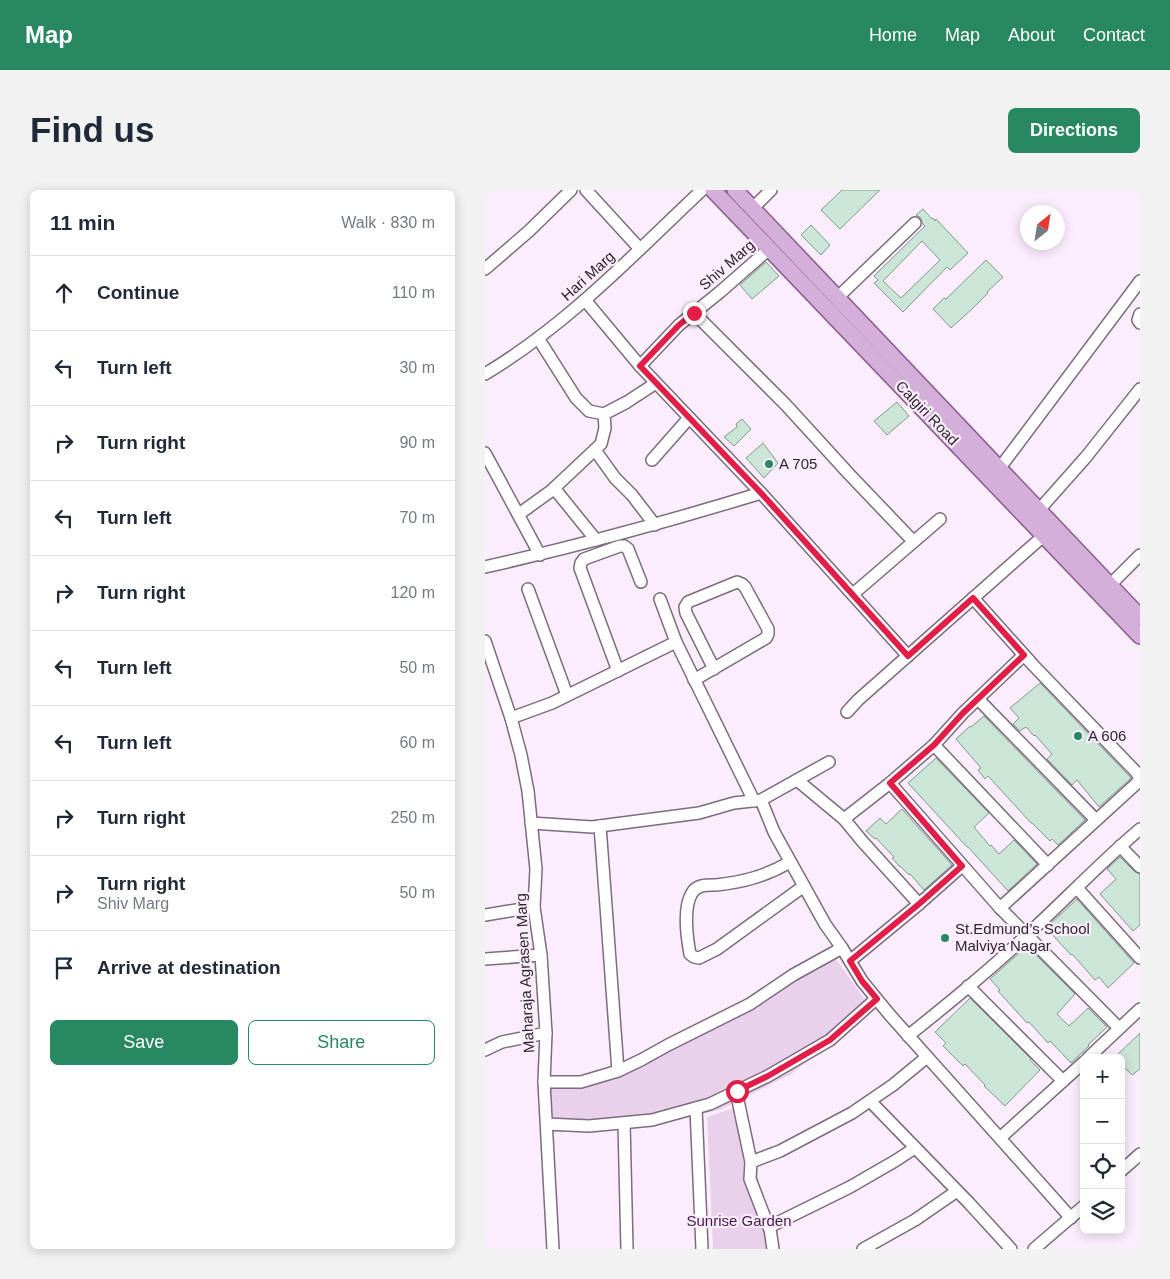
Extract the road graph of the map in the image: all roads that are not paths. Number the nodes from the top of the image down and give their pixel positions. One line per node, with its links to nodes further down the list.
1 (571, 190): 11 (street)
2 (586, 190): 9 (street)
3 (702, 190): 9 (street, Hari Marg)
4 (713, 190): 10 (main road, Calgiri Road)
5 (735, 190): 7 (main road, Calgiri Road)
6 (771, 190): 7 (street)
7 (753, 208): 13 (main road, Calgiri Road)
8 (915, 223): 13 (street)
9 (640, 249): 14 (street, Hari Marg)
10 (769, 249): 15 (street, Shiv Marg); 35 (main road, Calgiri Road)
11 (485, 269)
12 (1140, 281): 28 (street)
13 (837, 298): 28 (main road, Calgiri Road)
14 (585, 300): 18 (street, Hari Marg); 19 (street)
15 (694, 313): 19 (street, Shiv Marg); 37 (street)
16 (1140, 314): 17 (street)
17 (1140, 323)
18 (538, 338): 20 (street, Hari Marg); 23 (street)
19 (640, 366): 21 (street)
20 (485, 374)
21 (656, 383): 23 (street); 24 (street)
22 (1140, 389): 31 (street)
23 (604, 414): 25 (street)
24 (689, 418): 27 (street); 30 (street)
25 (595, 450): 29 (street); 34 (street)
26 (485, 453): 32 (street)
27 (652, 460)
28 (999, 469): 31 (main road, Calgiri Road)
29 (554, 488): 32 (street); 36 (street)
30 (761, 493): 34 (street); 44 (street)
31 (1039, 510): 35 (main road, Calgiri Road)
32 (519, 514): 38 (street)
33 (940, 518): 37 (street)
34 (655, 525): 36 (street)
35 (1049, 530): 42 (main road, Calgiri Road); 45 (street); 48 (main road, Calgiri Road)
36 (596, 540): 38 (street)
37 (913, 541): 44 (street)
38 (540, 555): 40 (street)
39 (1140, 555): 42 (street)
40 (485, 567)
41 (641, 582): 54 (street)
42 (1110, 585): 47 (main road, Calgiri Road)
43 (528, 589): 56 (street)
44 (853, 594): 52 (street)
45 (973, 598): 51 (street); 52 (street)
46 (660, 599): 50 (street)
47 (1138, 610)
48 (1140, 636)
49 (485, 641): 59 (street, Maharaja Agrasen Marg)
50 (676, 642): 54 (street); 55 (street)
51 (1024, 655): 57 (street); 66 (street)
52 (908, 656): 58 (street)
53 (714, 669): 53 (street); 55 (street)
54 (617, 671): 56 (street)
55 (695, 680): 64 (street)
56 (567, 696): 59 (street)
57 (978, 699): 60 (street); 66 (street)
58 (847, 712)
59 (511, 718): 67 (street, Maharaja Agrasen Marg)
60 (934, 745): 63 (street); 72 (street)
61 (829, 762): 62 (street)
62 (797, 780): 64 (street); 65 (street)
63 (890, 783): 65 (street); 73 (street)
64 (757, 801): 68 (street); 71 (street)
65 (844, 819): 77 (street)
66 (1096, 820): 72 (street)
67 (531, 823): 68 (street); 78 (street, Maharaja Agrasen Marg)
68 (599, 826): 97 (street)
69 (1140, 829): 70 (street)
70 (1120, 846): 74 (street); 76 (street)
71 (790, 862): 75 (street); 75 (street)
72 (1048, 865): 79 (street)
73 (962, 866): 77 (street); 79 (street)
74 (1140, 867)
75 (804, 886): 82 (street)
76 (1077, 888): 81 (street); 84 (street)
77 (919, 904): 86 (street)
78 (534, 907): 80 (street); 83 (street, Maharaja Agrasen Marg)
79 (1000, 908): 81 (street)
80 (485, 915)
81 (1027, 936): 87 (street); 90 (street)
82 (842, 948): 86 (street); 97 (street)
83 (541, 956): 85 (street); 91 (street, Maharaja Agrasen Marg)
84 (1140, 958)
85 (485, 959)
86 (850, 961): 88 (street)
87 (968, 986): 92 (street); 98 (street)
88 (877, 999): 92 (street); 100 (street)
89 (1140, 1009): 90 (street)
90 (1119, 1028): 94 (street)
91 (546, 1032): 93 (street); 99 (street, Maharaja Agrasen Marg)
92 (908, 1036): 95 (street)
93 (485, 1050)
94 (1092, 1054)
95 (927, 1058): 101 (street); 105 (street)
96 (1080, 1066): 98 (street)
97 (618, 1071): 99 (street)
98 (1063, 1081): 105 (street)
99 (544, 1082): 104 (street, Maharaja Agrasen Marg)
100 (737, 1091): 102 (street); 108 (street)
101 (869, 1101): 106 (street); 108 (street)
102 (695, 1108): 103 (street); 116 (street)
103 (624, 1123): 104 (street); 115 (street)
104 (547, 1124): 114 (street, Maharaja Agrasen Marg)
105 (1000, 1138): 112 (street)
106 (915, 1148): 110 (street); 113 (street)
107 (1140, 1154): 109 (street)
108 (751, 1162): 113 (street)
109 (1125, 1167)
110 (957, 1191): 118 (street); 119 (street)
111 (1080, 1210): 112 (street)
112 (1071, 1218): 120 (street)
113 (770, 1229): 117 (street)
114 (553, 1249)
115 (627, 1249)
116 (702, 1249)
117 (773, 1249)
118 (863, 1249)
119 (1011, 1249)
120 (1034, 1249)

